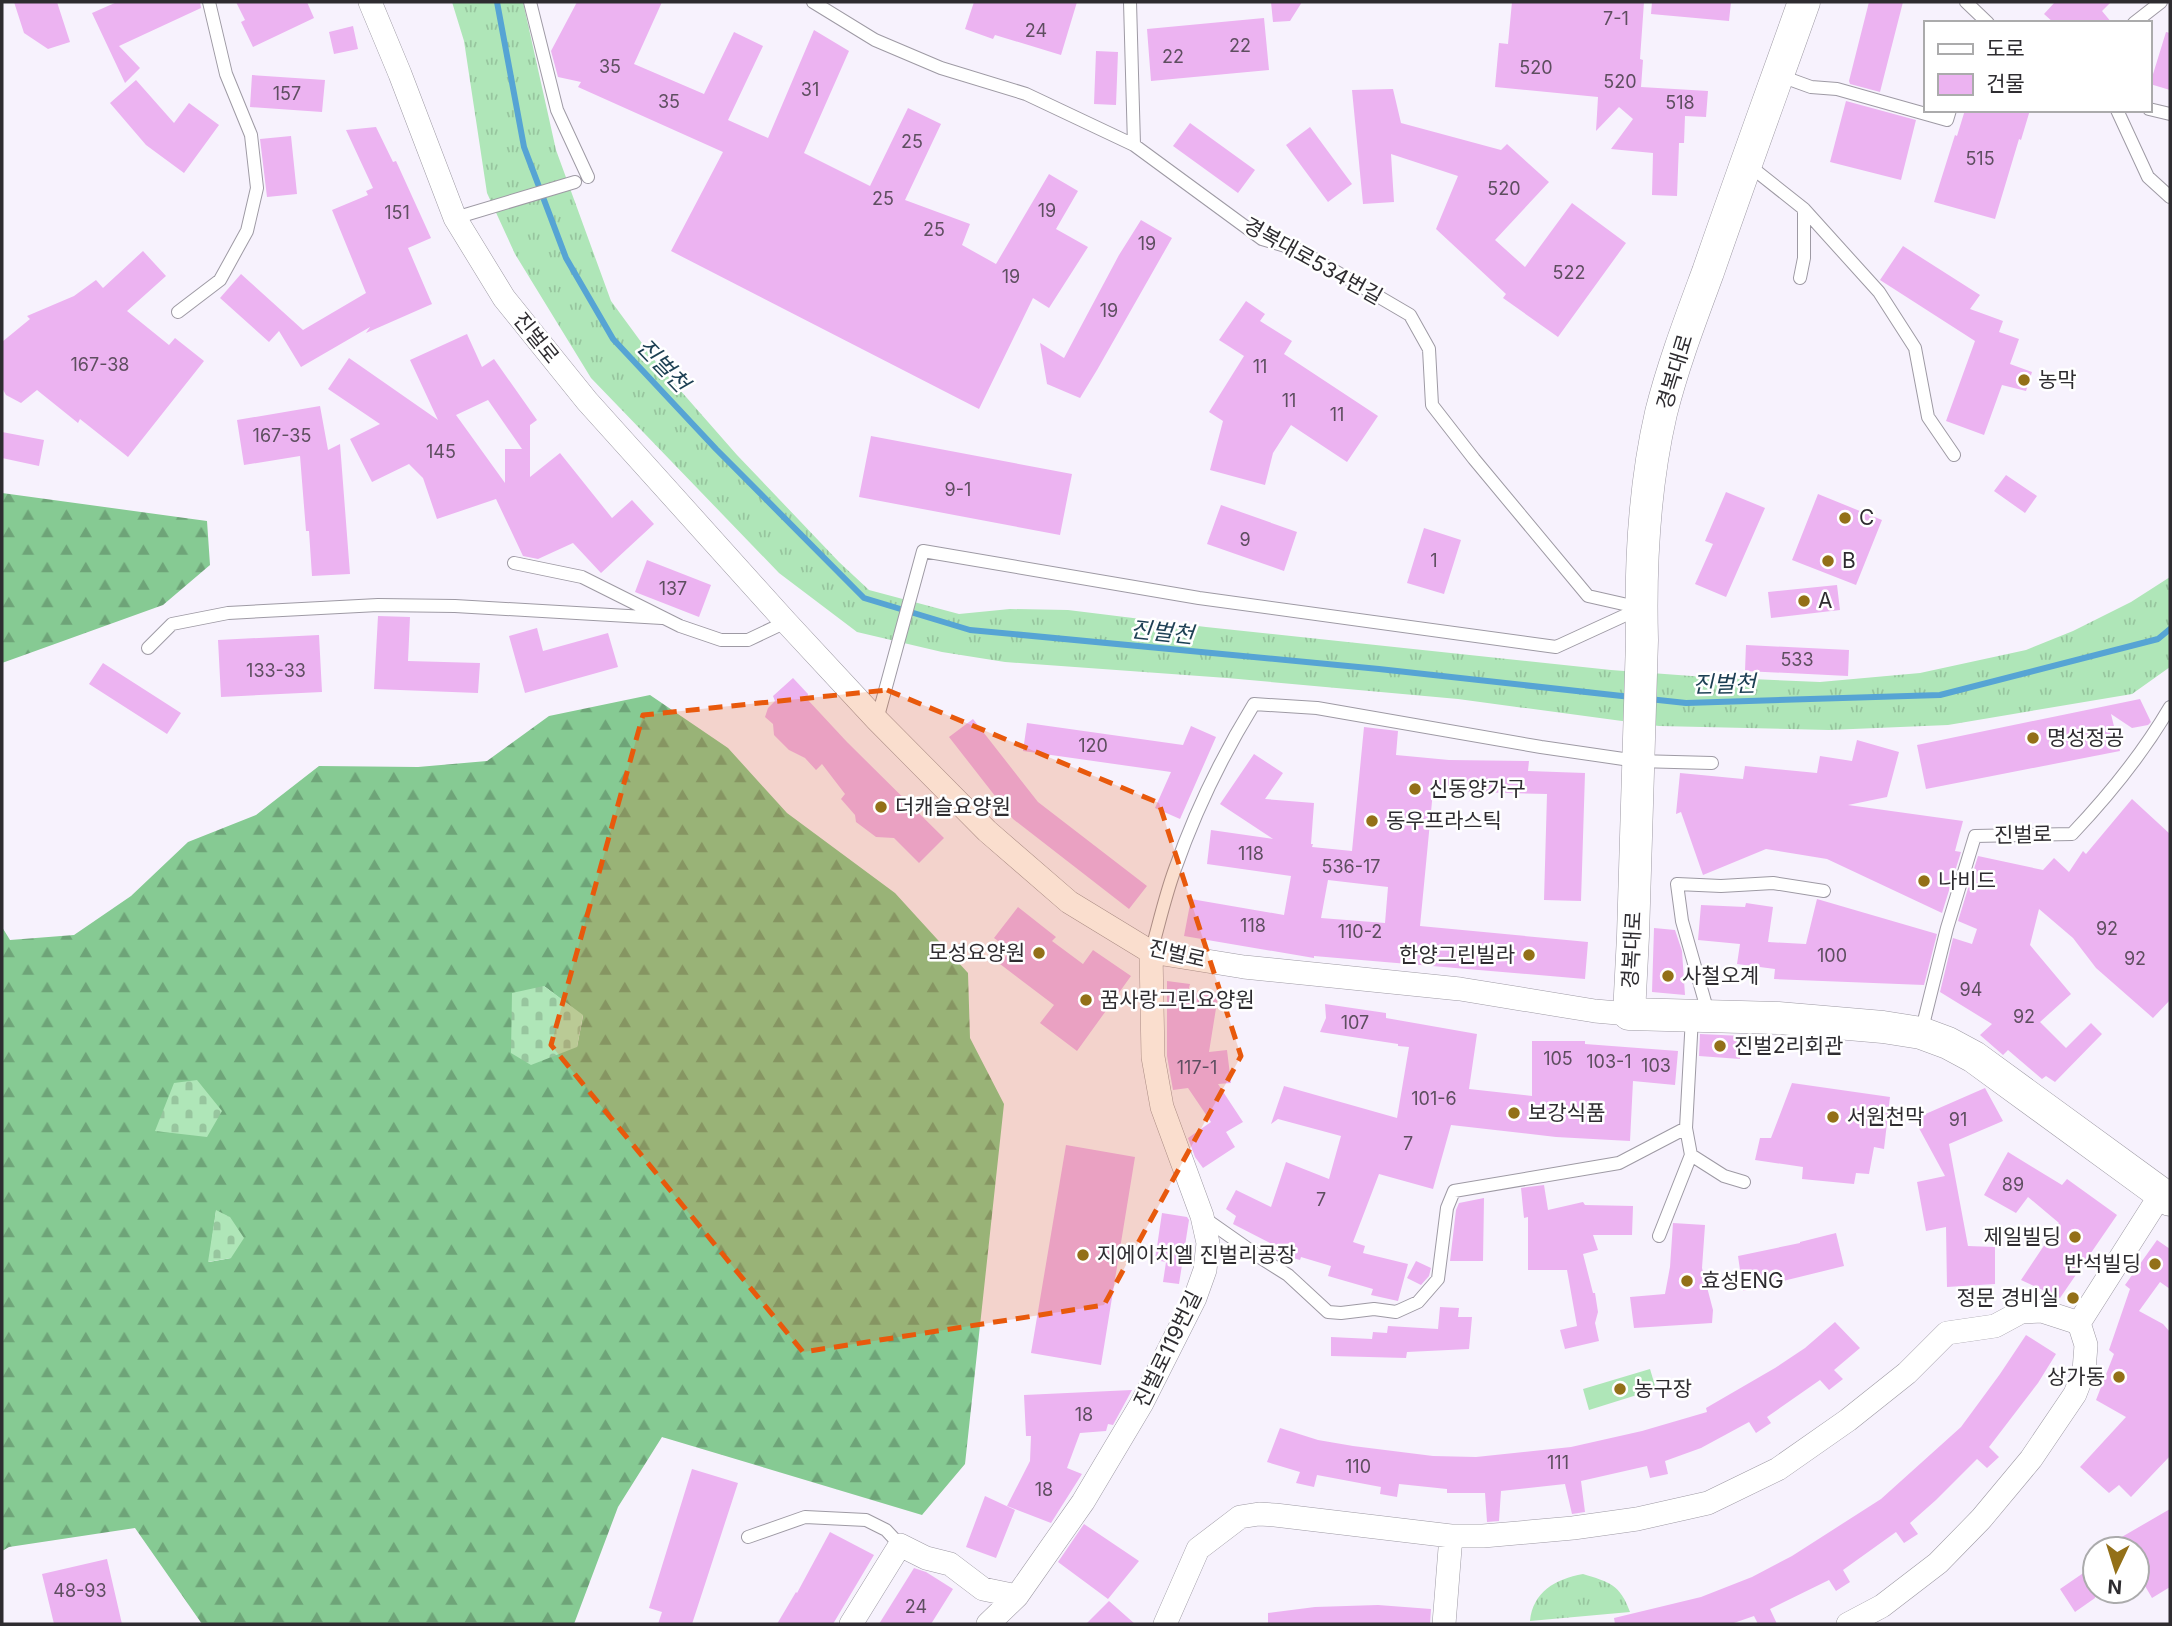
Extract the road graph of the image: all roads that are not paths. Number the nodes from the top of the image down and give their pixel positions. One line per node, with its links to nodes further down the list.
1 (209, 2): 24 (lane)
2 (370, 2): 22 (street, 진벌로)
3 (530, 2): 18 (lane)
4 (813, 2): 16 (lane, 경복대로534번길)
5 (1130, 2): 16 (lane)
6 (1804, 2): 11 (street, 경복대로)
7 (1966, 2): 9 (lane)
8 (2161, 2): 10 (lane)
9 (1983, 21)
10 (2137, 21)
11 (1778, 75): 13 (lane); 17 (street, 경복대로)
12 (2151, 109): 15 (lane)
13 (1949, 112)
14 (2118, 112): 20 (lane)
15 (2170, 114)
16 (1134, 145): 27 (lane, 경복대로534번길)
17 (1746, 163): 21 (lane); 27 (street, 경복대로)
18 (588, 177)
19 (575, 182): 22 (lane)
20 (2170, 197)
21 (1804, 209): 23 (lane); 25 (lane)
22 (455, 218): 29 (street, 진벌로)
23 (1800, 278)
24 (178, 312)
25 (1954, 455)
26 (514, 563): 28 (lane)
27 (1641, 608): 32 (lane); 33 (street, 경복대로)
28 (662, 618): 29 (lane); 30 (lane)
29 (786, 622): 32 (street, 진벌로)
30 (148, 648)
31 (2170, 707): 39 (lane, 진벌로)
32 (877, 720): 36 (street, 진벌로)
33 (1637, 755): 34 (lane); 36 (lane); 37 (street, 경복대로)
34 (1712, 762)
35 (1824, 891): 38 (lane)
36 (1151, 952): 37 (street, 진벌로); 44 (street, 진벌로119번길)
37 (1629, 1014): 38 (street, 진벌로)
38 (1701, 1017): 39 (street, 진벌로); 40 (lane)
39 (1921, 1033): 43 (street, 진벌로)
40 (1686, 1128): 41 (lane); 44 (lane)
41 (1691, 1155): 42 (lane); 45 (lane)
42 (1744, 1182)
43 (2166, 1197): 46 (street)
44 (1202, 1216): 50 (street, 진벌로119번길)
45 (1659, 1236)
46 (2079, 1323): 47 (street); 55 (street)
47 (1451, 1536): 53 (street); 54 (street)
48 (748, 1537): 49 (lane)
49 (900, 1545): 50 (street); 51 (street)
50 (1017, 1596): 52 (street, 진벌로119번길)
51 (851, 1624)
52 (988, 1624)
53 (1165, 1624)
54 (1444, 1624)
55 (1848, 1624)

